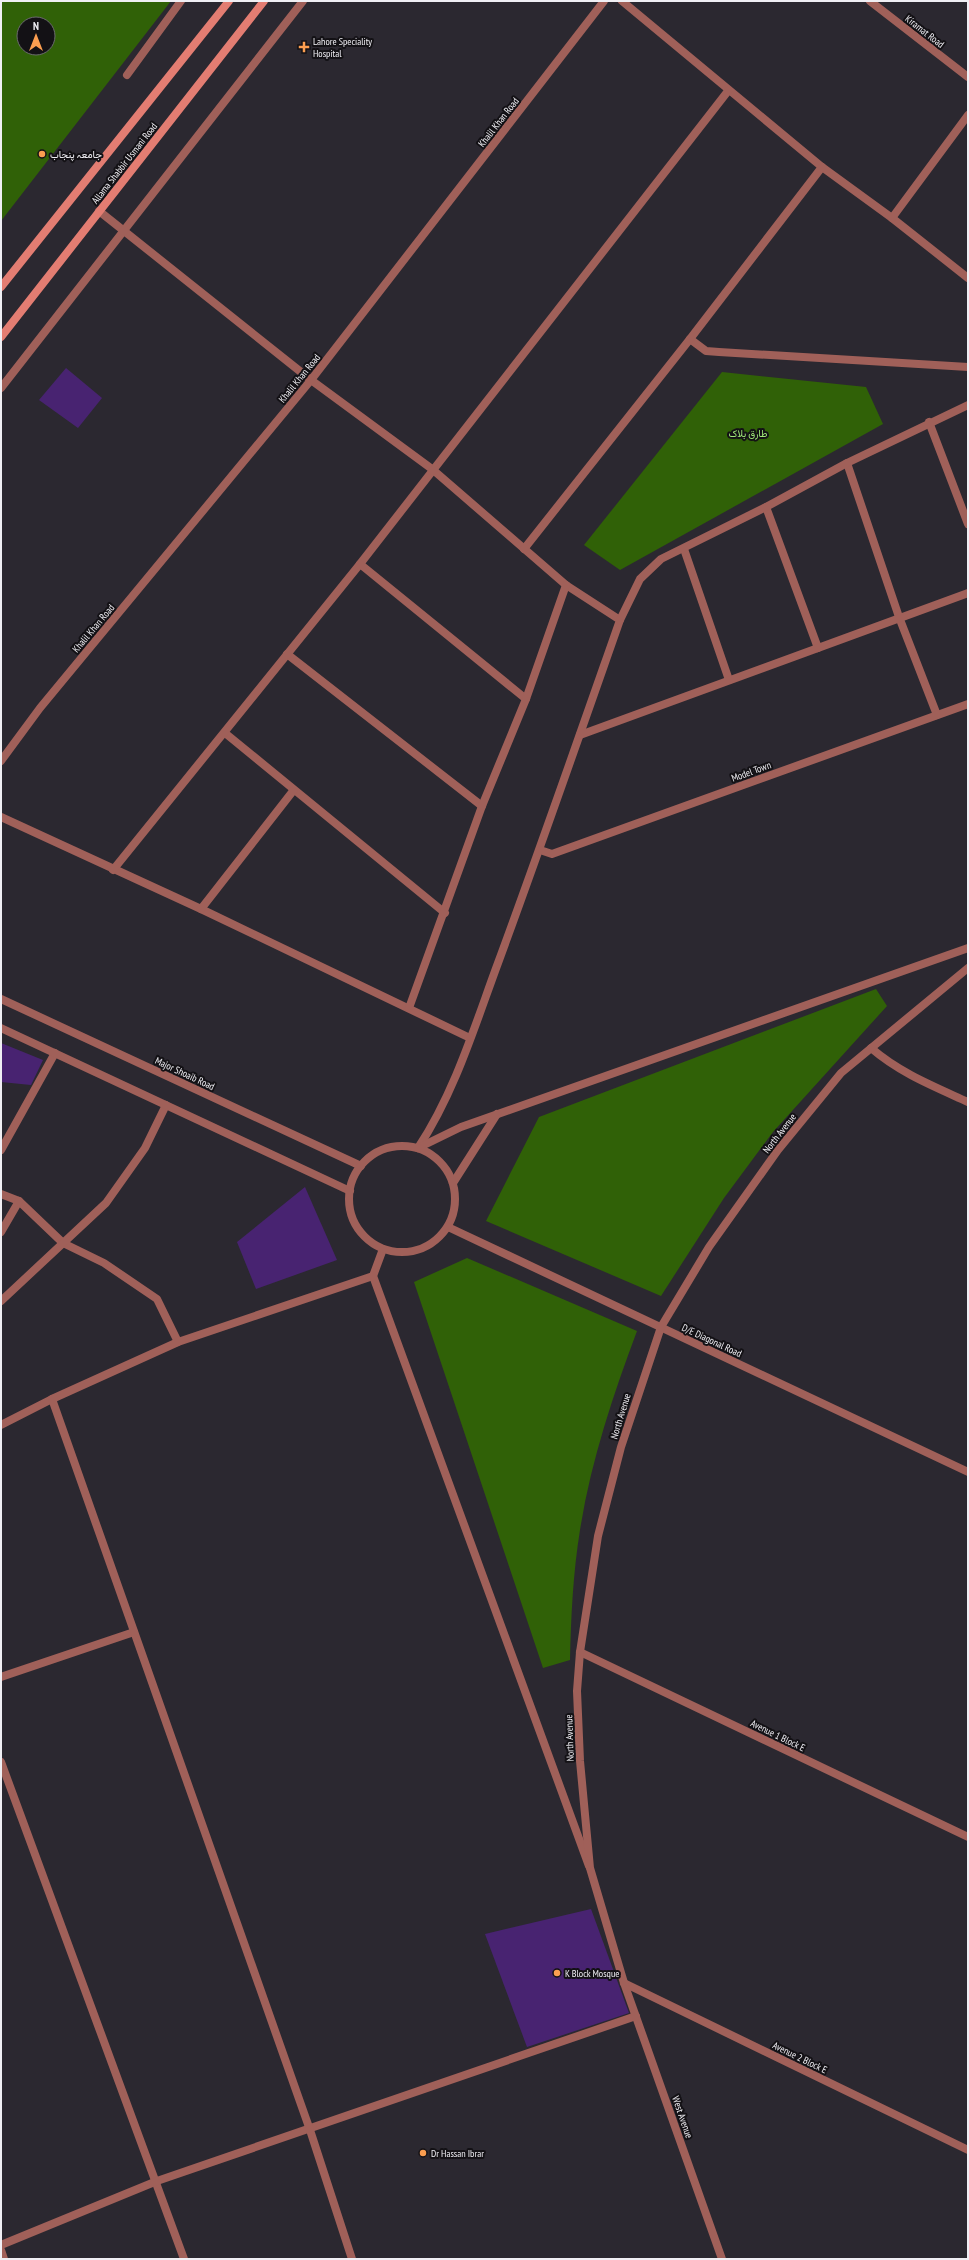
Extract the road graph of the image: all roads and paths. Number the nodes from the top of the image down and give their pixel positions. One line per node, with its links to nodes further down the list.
1 (181, 1): 8 (street)
2 (229, 1): 17 (main road, Allama Shabbir Usmani Road)
3 (264, 1): 13 (main road, Allama Shabbir Usmani Road)
4 (304, 1): 15 (street)
5 (604, 1): 21 (street, Khalil Khan Road)
6 (622, 1): 10 (street)
7 (870, 1): 9 (street, Kiramat Road)
8 (127, 75)
9 (968, 77)
10 (728, 91): 12 (street); 26 (street)
11 (968, 115): 14 (street)
12 (822, 167): 14 (street); 19 (street)
13 (99, 212): 15 (street); 18 (main road, Allama Shabbir Usmani Road)
14 (892, 218): 16 (street)
15 (125, 230): 21 (street); 22 (street)
16 (968, 278)
17 (1, 287)
18 (1, 337)
19 (690, 339): 20 (street); 29 (street)
20 (968, 367)
21 (312, 380): 26 (street); 44 (street, Khalil Khan Road)
22 (1, 388)
23 (968, 405): 24 (street)
24 (929, 422): 25 (street); 28 (street)
25 (847, 463): 27 (street); 34 (street)
26 (432, 469): 29 (street); 31 (street)
27 (766, 507): 30 (street); 36 (street)
28 (968, 524)
29 (524, 549): 32 (street)
30 (684, 549): 35 (street); 38 (street)
31 (360, 564): 37 (street); 39 (street)
32 (566, 585): 35 (street); 39 (street)
33 (968, 593): 34 (street)
34 (899, 617): 36 (street); 41 (street)
35 (620, 620): 43 (street)
36 (818, 648): 38 (street)
37 (287, 654): 42 (street); 46 (street)
38 (729, 680): 43 (street)
39 (526, 699): 46 (street)
40 (968, 704): 41 (street, Model Town)
41 (937, 714): 48 (street, Model Town)
42 (225, 733): 45 (street); 49 (street)
43 (580, 735): 48 (street)
44 (1, 761)
45 (293, 791): 50 (street); 51 (street)
46 (482, 806): 51 (street)
47 (1, 817): 49 (street)
48 (540, 850): 57 (street)
49 (113, 870): 50 (street)
50 (201, 909): 55 (street)
51 (445, 913): 55 (street)
52 (968, 948): 62 (street)
53 (968, 968): 58 (street, North Avenue)
54 (1, 999): 65 (street, Major Shoaib Road)
55 (409, 1008): 57 (street)
56 (1, 1028): 59 (street)
57 (470, 1038): 63 (street)
58 (871, 1048): 60 (street); 76 (street, North Avenue)
59 (55, 1053): 61 (street); 64 (street)
60 (968, 1102)
61 (166, 1105): 67 (street); 72 (street)
62 (497, 1114): 63 (street); 66 (street)
63 (418, 1148): 65 (street); 66 (street)
64 (1, 1150)
65 (361, 1166): 67 (street)
66 (453, 1183): 70 (street)
67 (350, 1190): 73 (street)
68 (1, 1194): 69 (street)
69 (19, 1201): 71 (street); 72 (street)
70 (448, 1227): 73 (street); 76 (street, D/E Diagonal Road)
71 (1, 1232)
72 (63, 1243): 75 (street); 77 (street)
73 (383, 1248): 74 (street)
74 (373, 1276): 77 (street); 86 (street)
75 (1, 1300)
76 (661, 1327): 80 (street, D/E Diagonal Road); 82 (street, North Avenue)
77 (178, 1342): 78 (street)
78 (52, 1399): 79 (street); 81 (street)
79 (1, 1425)
80 (968, 1472)
81 (134, 1632): 83 (street); 89 (street)
82 (580, 1652): 85 (street, Avenue 1 Block E); 86 (street, North Avenue)
83 (1, 1678)
84 (1, 1762): 91 (street)
85 (968, 1837)
86 (590, 1868): 87 (street, North Avenue)
87 (624, 1983): 88 (street, West Avenue); 90 (street, Avenue 2 Block E)
88 (636, 2016): 89 (street); 97 (street, West Avenue)
89 (310, 2130): 91 (street); 96 (street)
90 (968, 2150)
91 (157, 2181): 92 (street); 95 (street)
92 (1, 2245)
93 (1, 2250): 94 (street)
94 (4, 2259)
95 (184, 2259)
96 (352, 2259)
97 (722, 2259)

